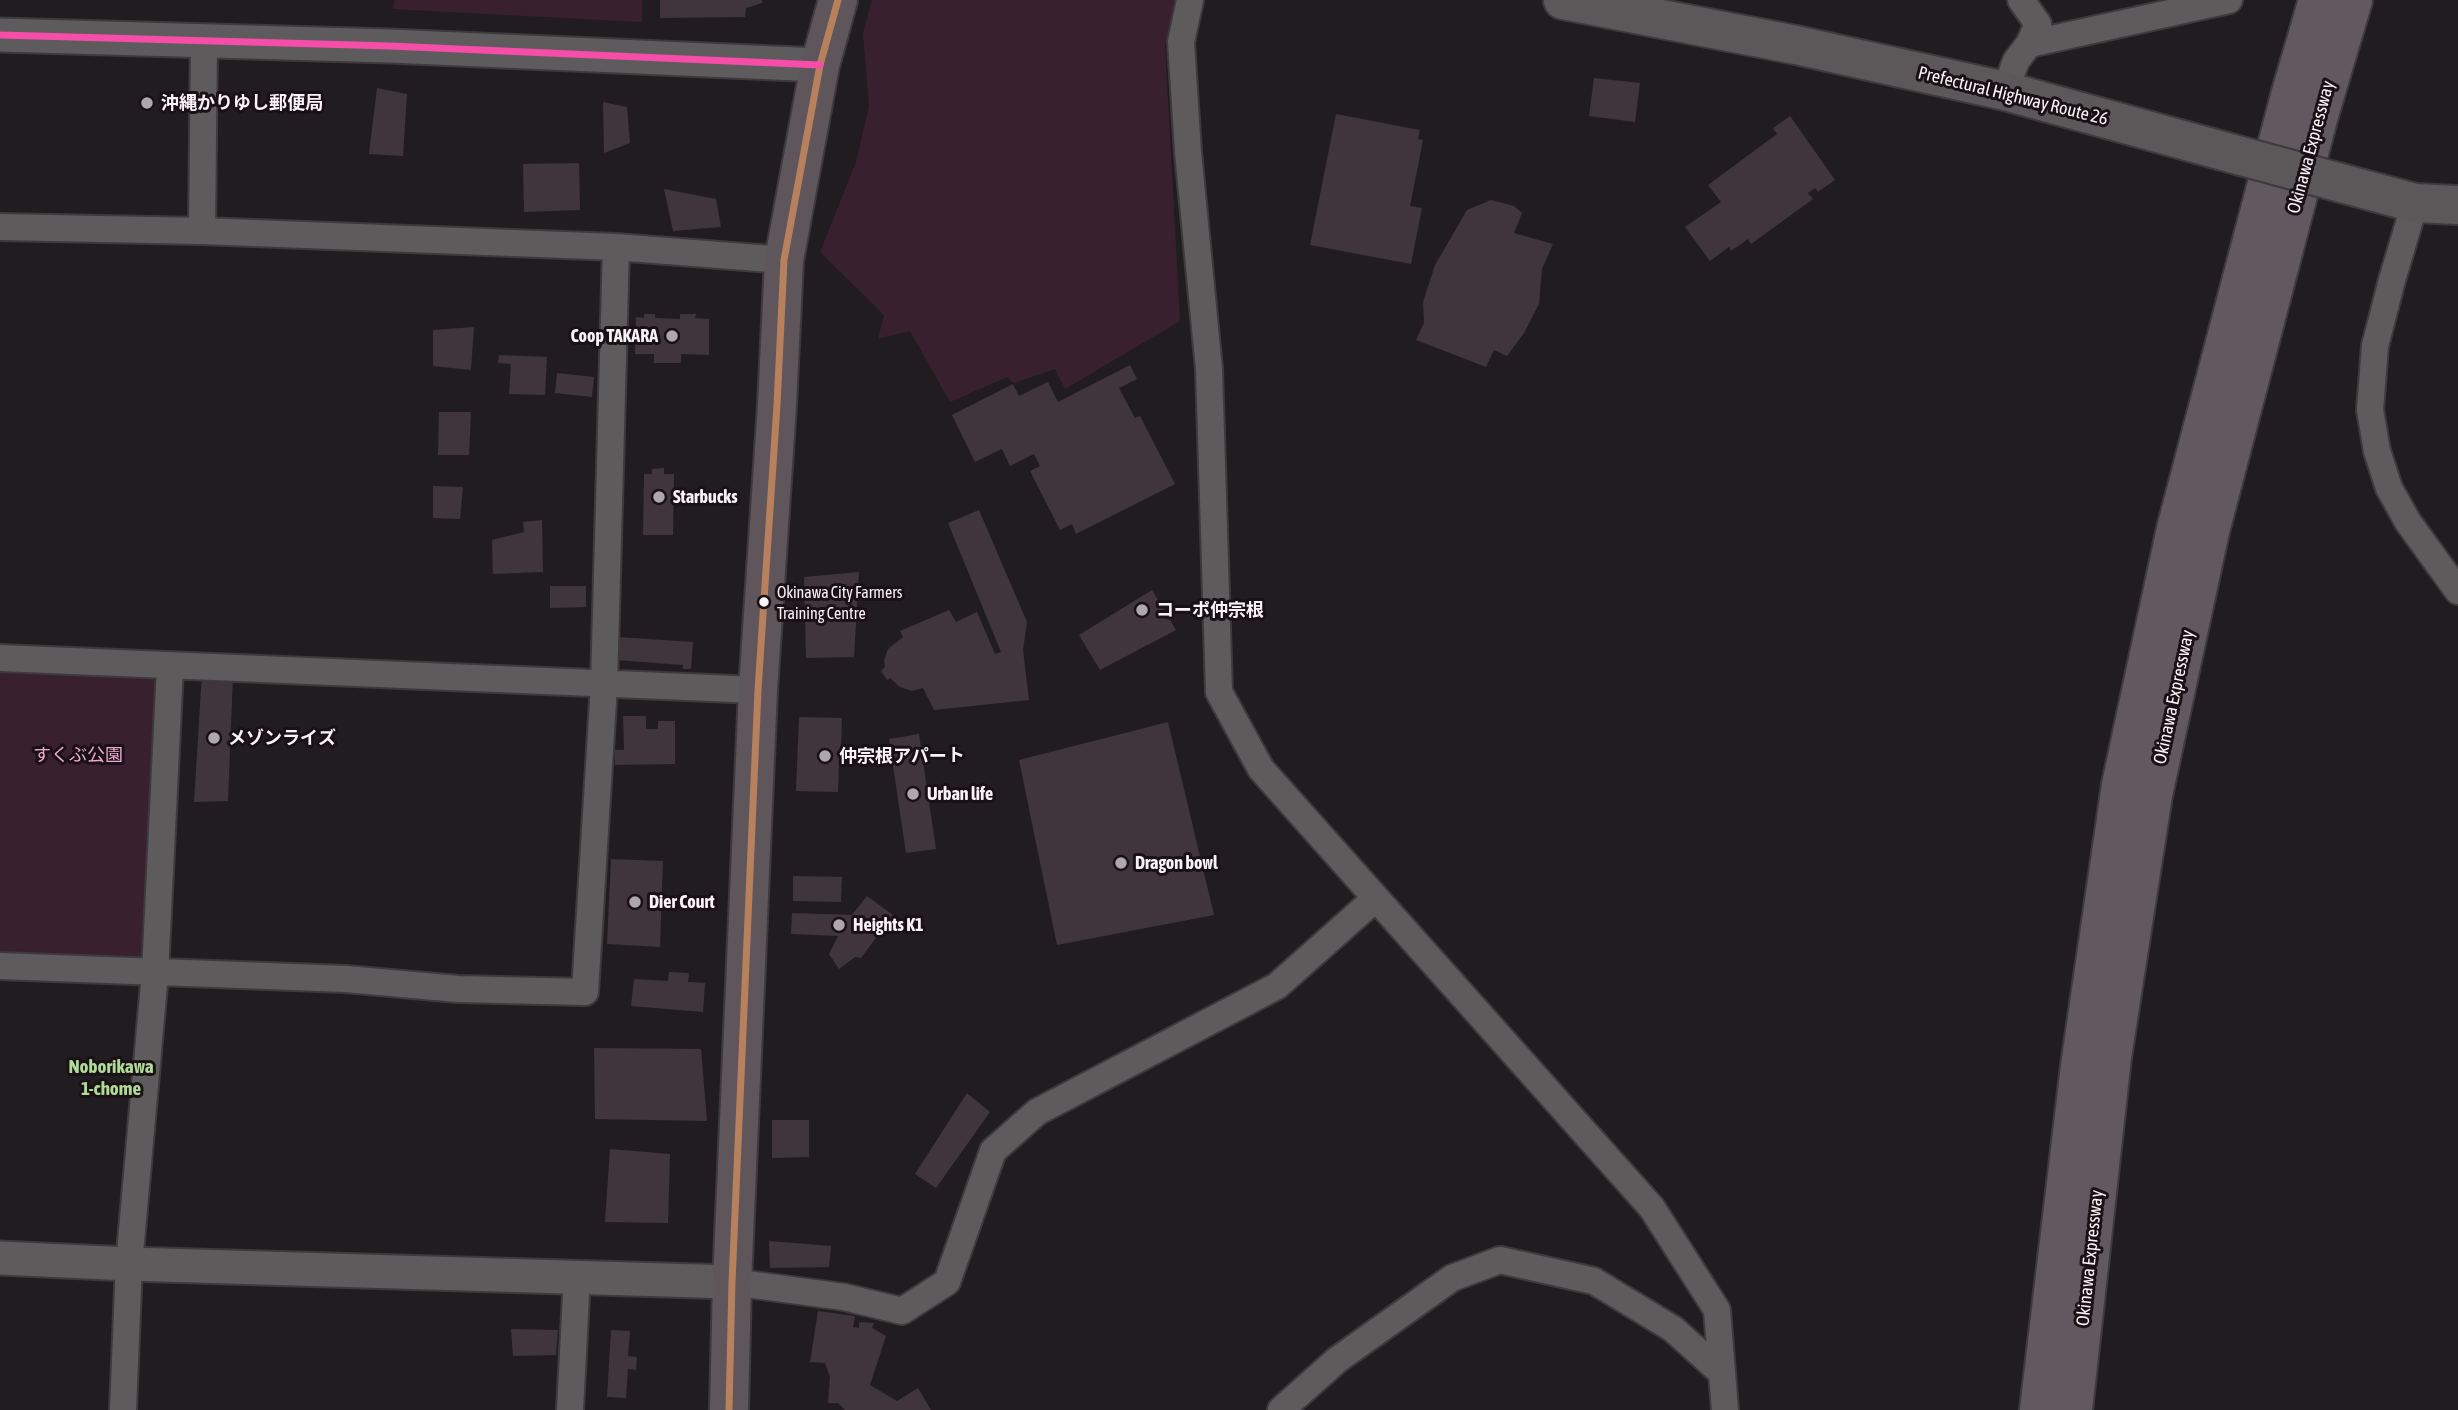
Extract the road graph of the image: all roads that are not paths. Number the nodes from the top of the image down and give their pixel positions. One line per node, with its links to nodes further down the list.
1 (838, 0): 11 (highway)
2 (1190, 0): 24 (street)
3 (1563, 0): 12 (main road, Prefectural Highway Route 26)
4 (2021, 0): 10 (street)
5 (2229, 0): 10 (street)
6 (2318, 0): 37 (highway, Okinawa Expressway)
7 (2353, 0): 38 (highway, Okinawa Expressway)
8 (0, 35): 9 (street)
9 (204, 41): 11 (street); 16 (street)
10 (2029, 44): 12 (street)
11 (820, 65): 18 (highway)
12 (2005, 90): 13 (main road, Prefectural Highway Route 26, bridge)
13 (2416, 203): 14 (main road, Prefectural Highway Route 26); 19 (street)
14 (2458, 205)
15 (0, 227): 16 (street)
16 (201, 231): 17 (street)
17 (616, 247): 18 (street); 22 (street)
18 (784, 260): 23 (highway)
19 (2458, 591)
20 (0, 658): 21 (street)
21 (170, 667): 22 (street); 26 (street)
22 (604, 685): 23 (street); 26 (street)
23 (758, 690): 30 (highway)
24 (1376, 898): 30 (street); 31 (street)
25 (0, 966): 26 (street)
26 (155, 973): 28 (street)
27 (0, 1258): 28 (street)
28 (129, 1264): 29 (street); 32 (street)
29 (577, 1276): 30 (street); 33 (street)
30 (732, 1282): 34 (highway)
31 (1722, 1373): 35 (street); 36 (street)
32 (123, 1410)
33 (570, 1410)
34 (729, 1410)
35 (1281, 1410)
36 (1725, 1410)
37 (2039, 1410)
38 (2073, 1410)

